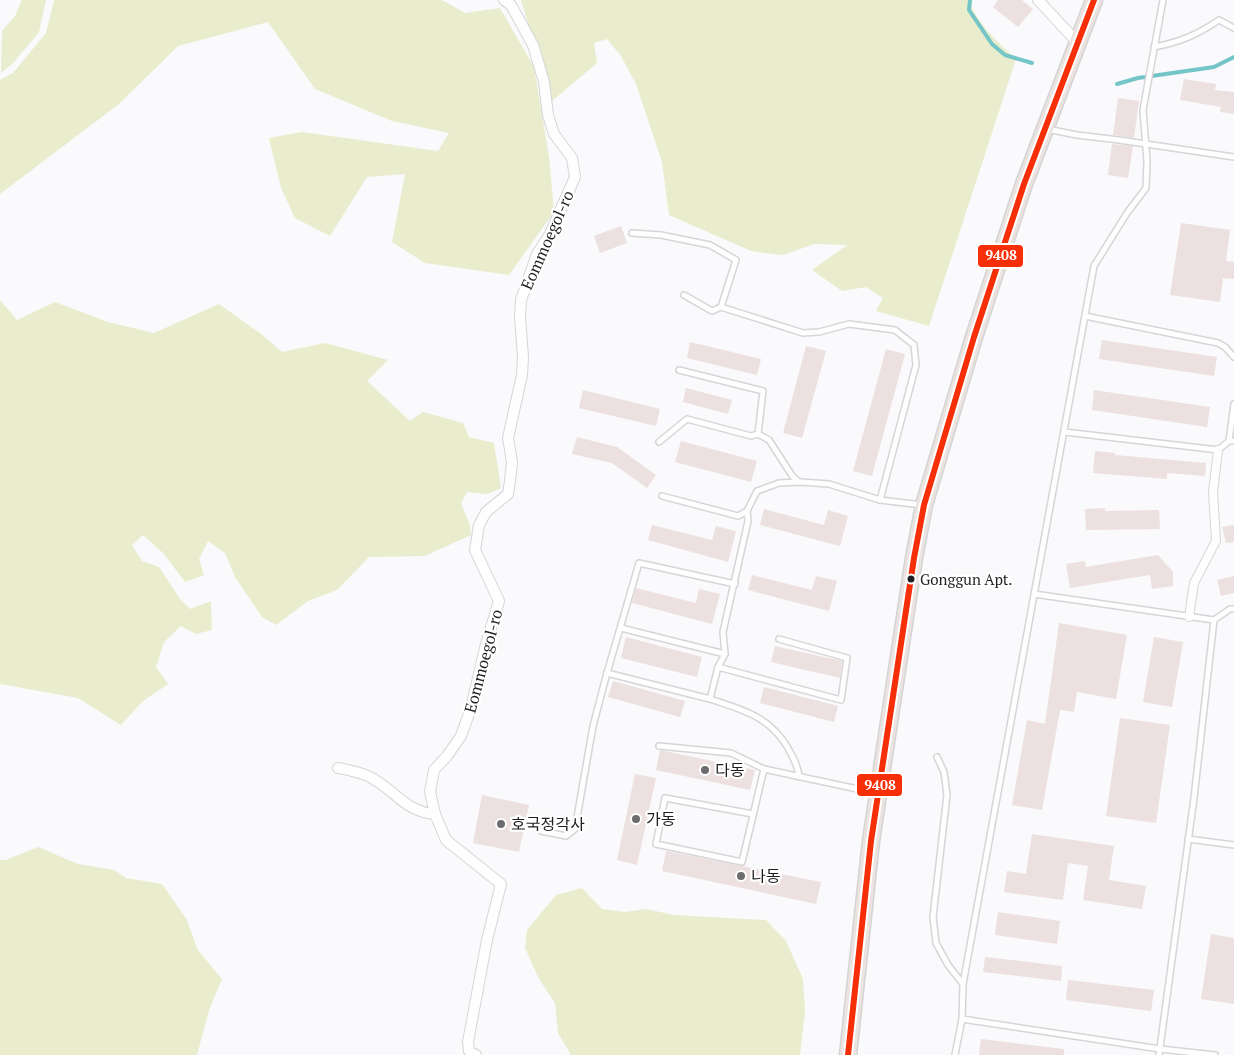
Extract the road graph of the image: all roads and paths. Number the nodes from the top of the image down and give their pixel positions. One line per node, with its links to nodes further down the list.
1 (504, 0): 45 (street, Eommoegol-ro)
2 (1038, 0): 6 (street)
3 (1094, 0): 6 (main road)
4 (1162, 0): 7 (lane)
5 (1234, 28): 7 (lane)
6 (1078, 43): 8 (main road)
7 (1154, 47): 9 (lane)
8 (1044, 128): 9 (lane); 26 (main road)
9 (1145, 144): 10 (lane); 14 (lane)
10 (1234, 157)
11 (632, 233): 13 (lane)
12 (684, 296): 13 (lane)
13 (721, 307): 25 (lane)
14 (1085, 316): 15 (lane); 18 (lane)
15 (1234, 357)
16 (679, 370): 19 (lane)
17 (1234, 404): 20 (lane)
18 (1065, 432): 22 (lane); 29 (lane)
19 (758, 434): 21 (lane); 23 (lane)
20 (1232, 441): 22 (lane)
21 (659, 442)
22 (1218, 450): 31 (street)
23 (800, 482): 25 (lane); 27 (lane)
24 (662, 496): 27 (lane)
25 (880, 500): 26 (lane)
26 (924, 505): 44 (main road)
27 (747, 511): 28 (lane)
28 (735, 584): 33 (lane); 35 (lane)
29 (1034, 594): 31 (lane); 50 (lane)
30 (1234, 610): 32 (lane)
31 (1189, 617): 32 (lane)
32 (1214, 620): 48 (lane)
33 (621, 628): 35 (lane); 37 (lane)
34 (779, 639): 36 (lane)
35 (725, 654): 36 (lane)
36 (718, 667): 38 (lane)
37 (607, 673): 38 (lane); 47 (lane)
38 (710, 699): 43 (lane)
39 (659, 746): 42 (lane)
40 (937, 757): 50 (lane)
41 (338, 768): 45 (street)
42 (764, 769): 43 (lane); 46 (lane)
43 (800, 777): 44 (lane)
44 (879, 793): 54 (main road)
45 (435, 814): 53 (street, Eommoegol-ro)
46 (754, 814): 46 (lane)
47 (541, 831)
48 (1188, 839): 49 (lane); 52 (lane)
49 (1234, 845)
50 (963, 984): 51 (lane)
51 (962, 1019): 52 (lane); 55 (lane)
52 (1160, 1052): 56 (lane)
53 (476, 1055)
54 (848, 1055)
55 (955, 1055)
56 (1215, 1055)

